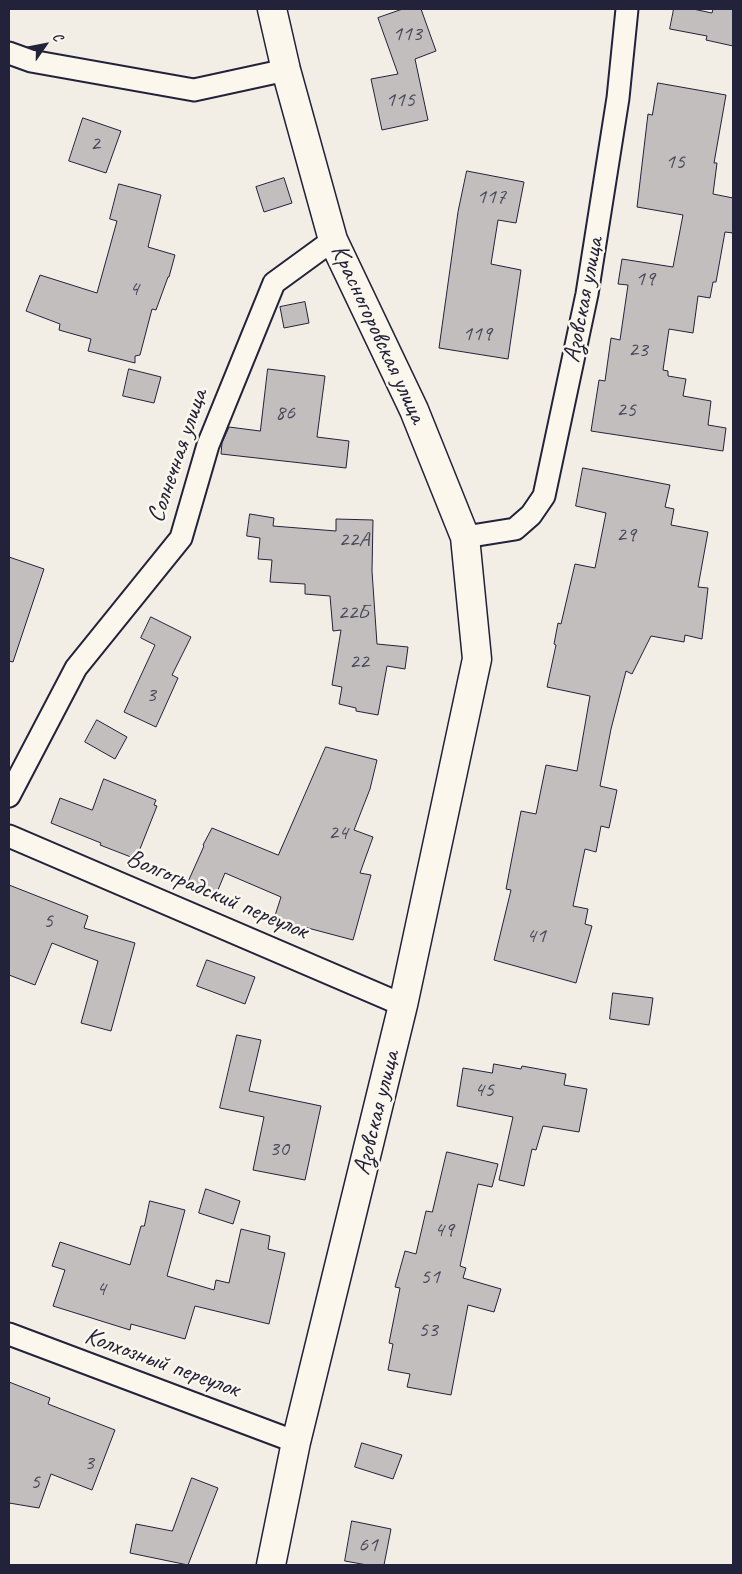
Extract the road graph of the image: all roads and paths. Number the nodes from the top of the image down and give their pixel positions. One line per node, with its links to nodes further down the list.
1 (272, 9): 4 (street, Красногоровская улица)
2 (627, 9): 6 (street, Азовская улица)
3 (9, 53): 4 (street)
4 (286, 70): 5 (street, Красногоровская улица)
5 (333, 240): 6 (street, Красногоровская улица); 8 (street, Солнечная улица)
6 (465, 537): 7 (street, Красногоровская улица)
7 (477, 659): 10 (street, Азовская улица)
8 (9, 796)
9 (9, 836): 10 (street, Волгоградский переулок)
10 (403, 1005): 12 (street, Азовская улица)
11 (9, 1334): 12 (street, Колхозный переулок)
12 (296, 1442): 13 (street, Азовская улица)
13 (271, 1565)

